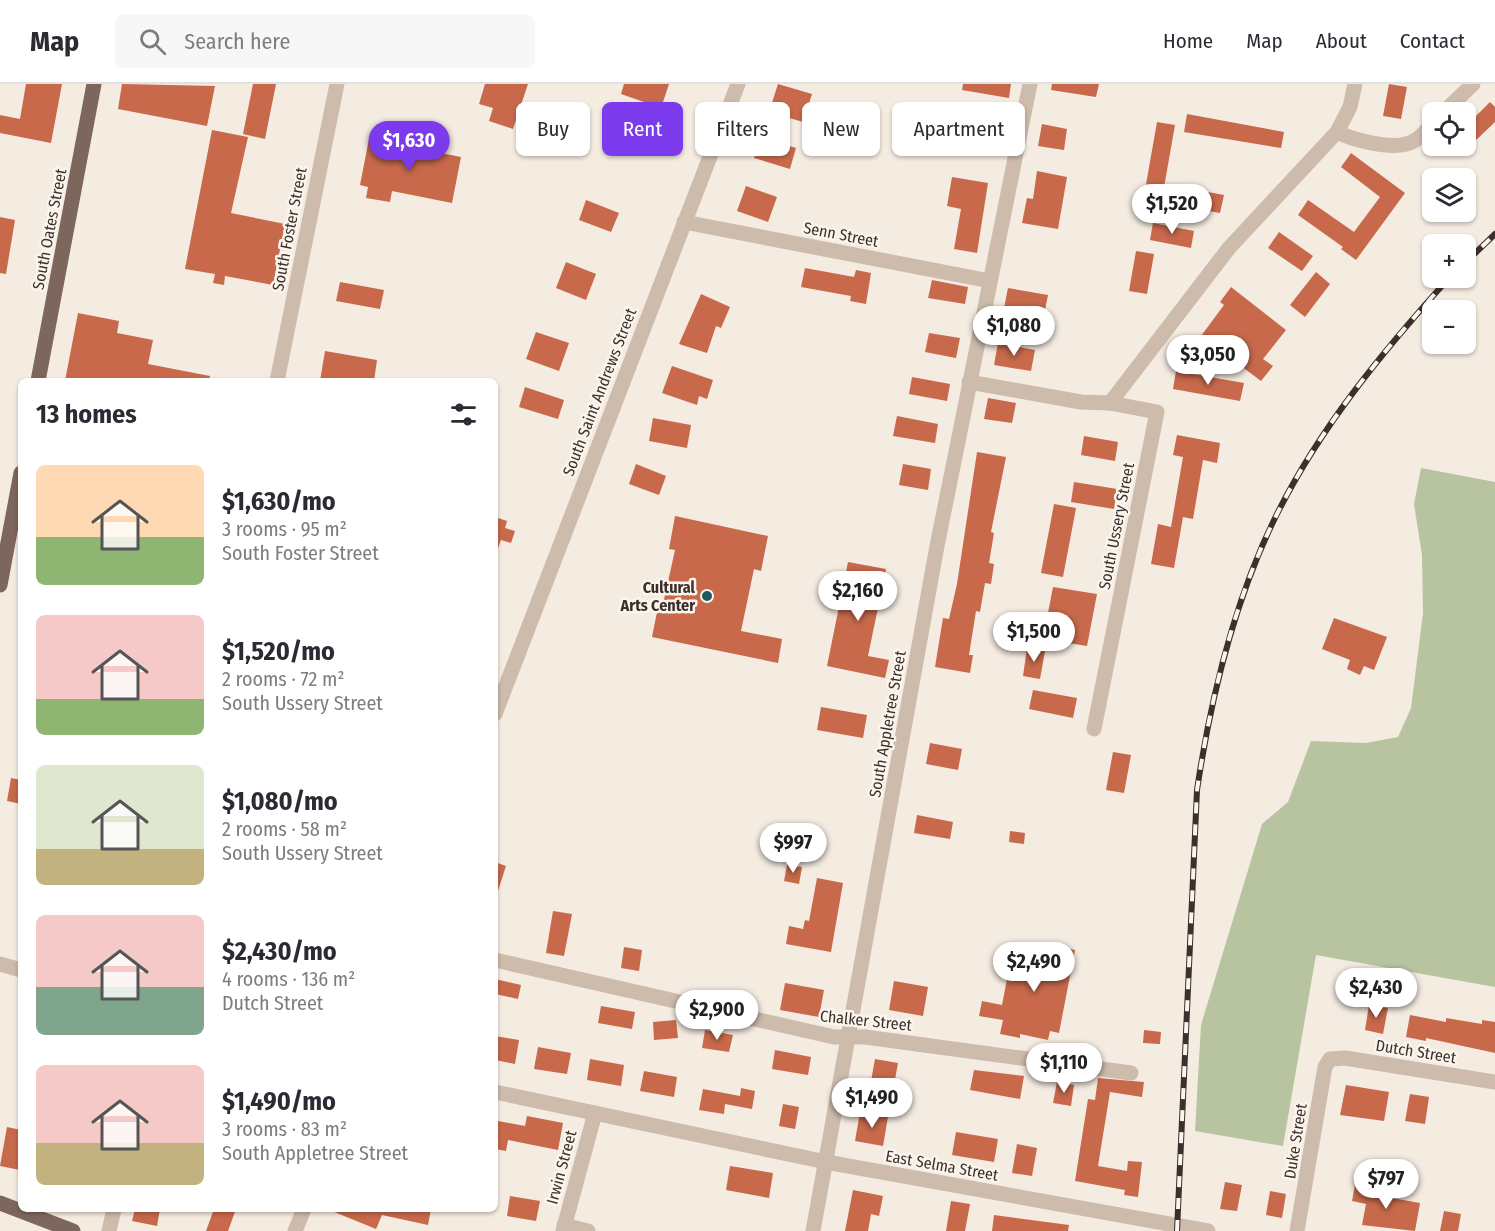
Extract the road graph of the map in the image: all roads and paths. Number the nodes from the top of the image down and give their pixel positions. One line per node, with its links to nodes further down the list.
1 (94, 84): 12 (main road, South Oates Street)
2 (337, 84): 13 (street, South Foster Street)
3 (738, 84): 10 (street, South Saint Andrews Street)
4 (1030, 84): 11 (street, South Appletree Street)
5 (1354, 84): 8 (street)
6 (1473, 84): 7 (street)
7 (1454, 102)
8 (1337, 132): 9 (street); 15 (street)
9 (1422, 135)
10 (684, 222): 11 (street, Senn Street); 18 (street, South Saint Andrews Street)
11 (990, 281): 14 (street, South Appletree Street)
12 (39, 378)
13 (278, 378)
14 (969, 382): 15 (street, South Ussery Street); 23 (street, South Appletree Street)
15 (1110, 403): 19 (street, South Ussery Street)
16 (18, 489): 17 (main road)
17 (0, 585)
18 (498, 706)
19 (1094, 729)
20 (498, 961): 23 (street, Chalker Street)
21 (0, 964): 22 (street)
22 (18, 969)
23 (848, 1037): 25 (street, Chalker Street); 29 (street, South Appletree Street)
24 (1330, 1059): 26 (street, Dutch Street); 42 (street, Duke Street)
25 (1131, 1073)
26 (1495, 1082)
27 (498, 1093): 28 (street, East Selma Street)
28 (595, 1113): 29 (street, East Selma Street); 35 (street, Irwin Street)
29 (826, 1162): 40 (street, South Appletree Street); 41 (street, East Selma Street)
30 (0, 1203): 31 (main road)
31 (18, 1210)
32 (23, 1212): 36 (main road)
33 (113, 1212): 37 (street)
34 (303, 1212): 38 (street)
35 (563, 1228): 39 (street)
36 (73, 1231)
37 (110, 1231)
38 (295, 1231)
39 (588, 1231)
40 (813, 1231)
41 (1208, 1231)
42 (1297, 1231)

